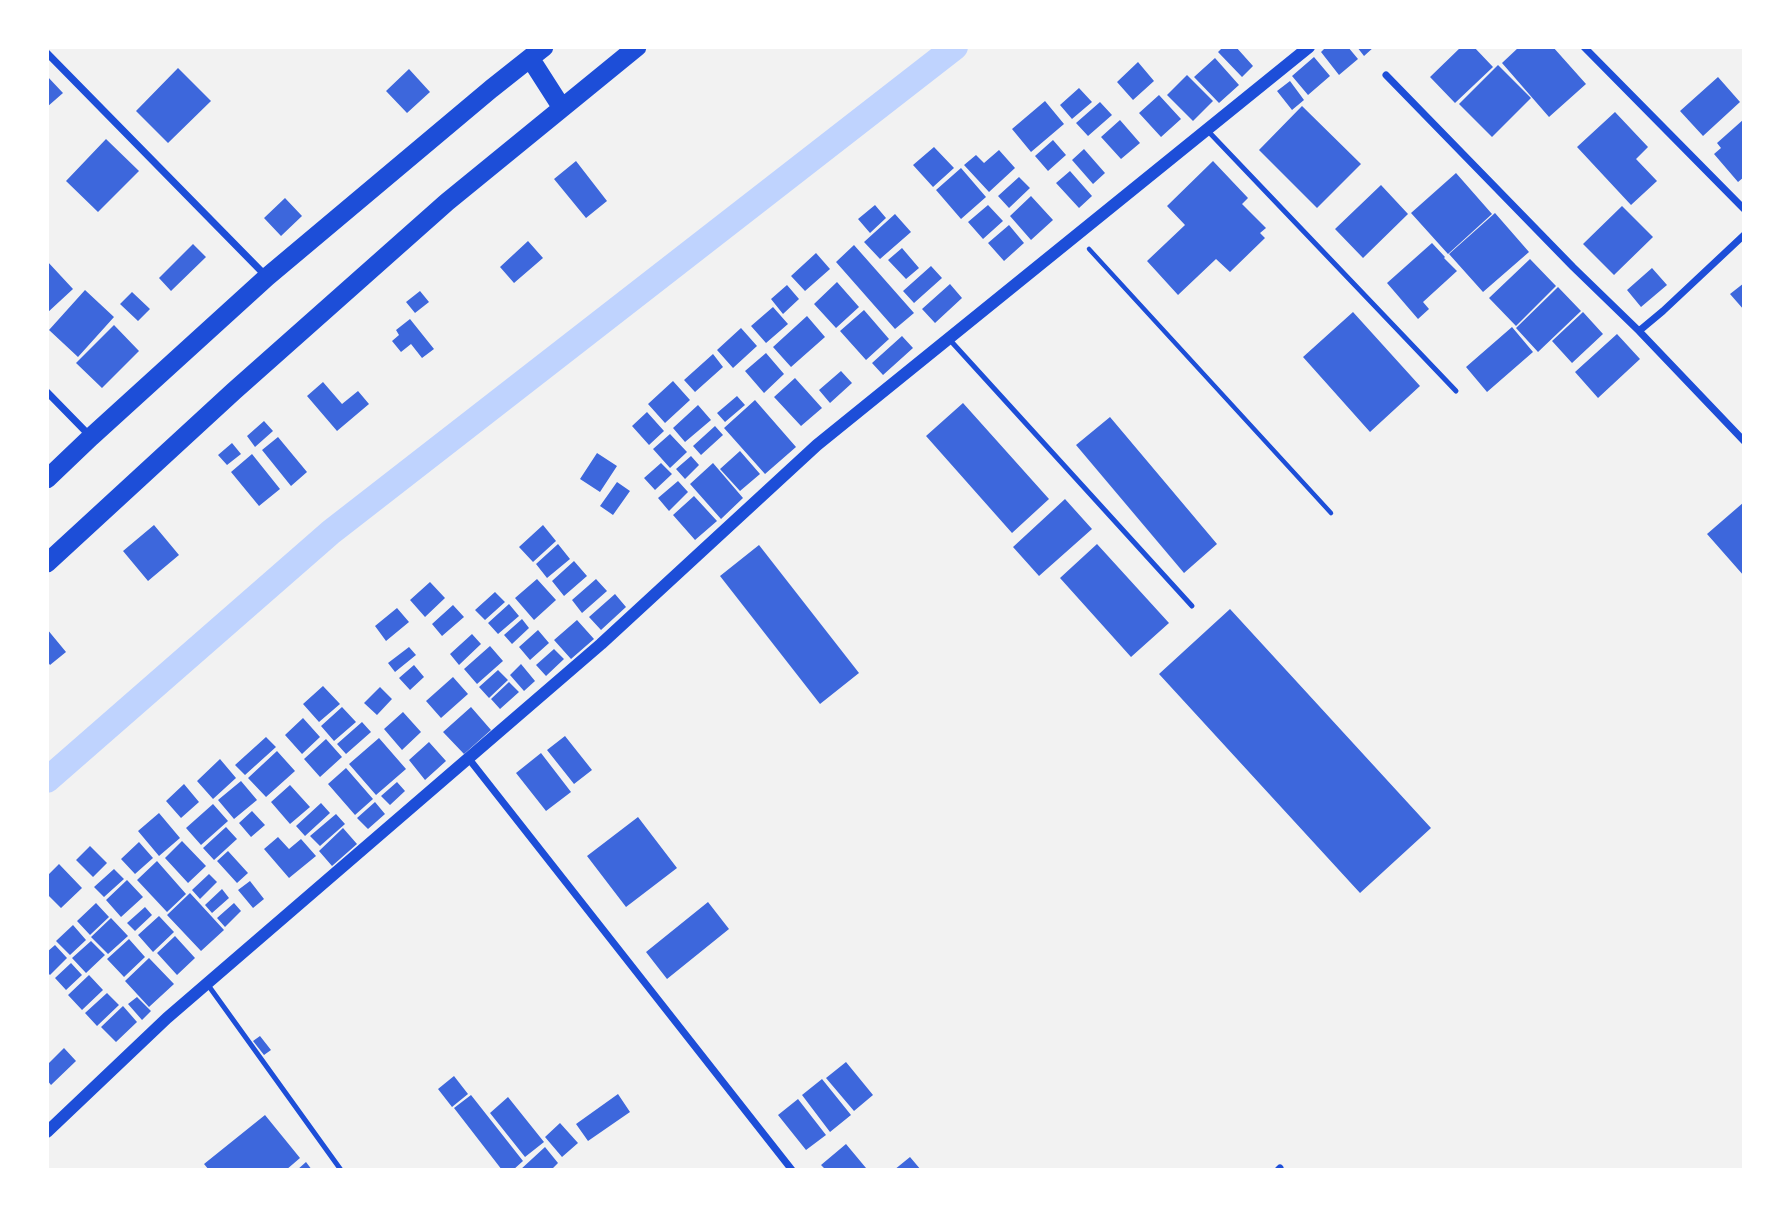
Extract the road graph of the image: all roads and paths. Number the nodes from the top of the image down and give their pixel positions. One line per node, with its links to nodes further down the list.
1 (636, 47): 7 (highway)
2 (1309, 47): 8 (street)
3 (1584, 47): 9 (street)
4 (537, 52): 7 (highway); 12 (highway)
5 (47, 53): 12 (street)
6 (1386, 75): 13 (street)
7 (562, 108): 21 (highway)
8 (1207, 129): 10 (street); 15 (lane)
9 (1744, 209)
10 (1076, 235): 14 (street); 20 (path)
11 (1744, 235): 13 (street)
12 (267, 277): 17 (highway)
13 (1639, 331): 18 (street)
14 (949, 339): 22 (lane); 23 (street)
15 (1457, 391)
16 (47, 392): 17 (street)
17 (91, 437): 19 (highway)
18 (1744, 441)
19 (47, 479)
20 (1331, 513)
21 (47, 563)
22 (1192, 606)
23 (469, 759): 24 (street); 27 (street)
24 (207, 983): 25 (street); 26 (lane)
25 (47, 1132)
26 (341, 1170)
27 (792, 1170)

